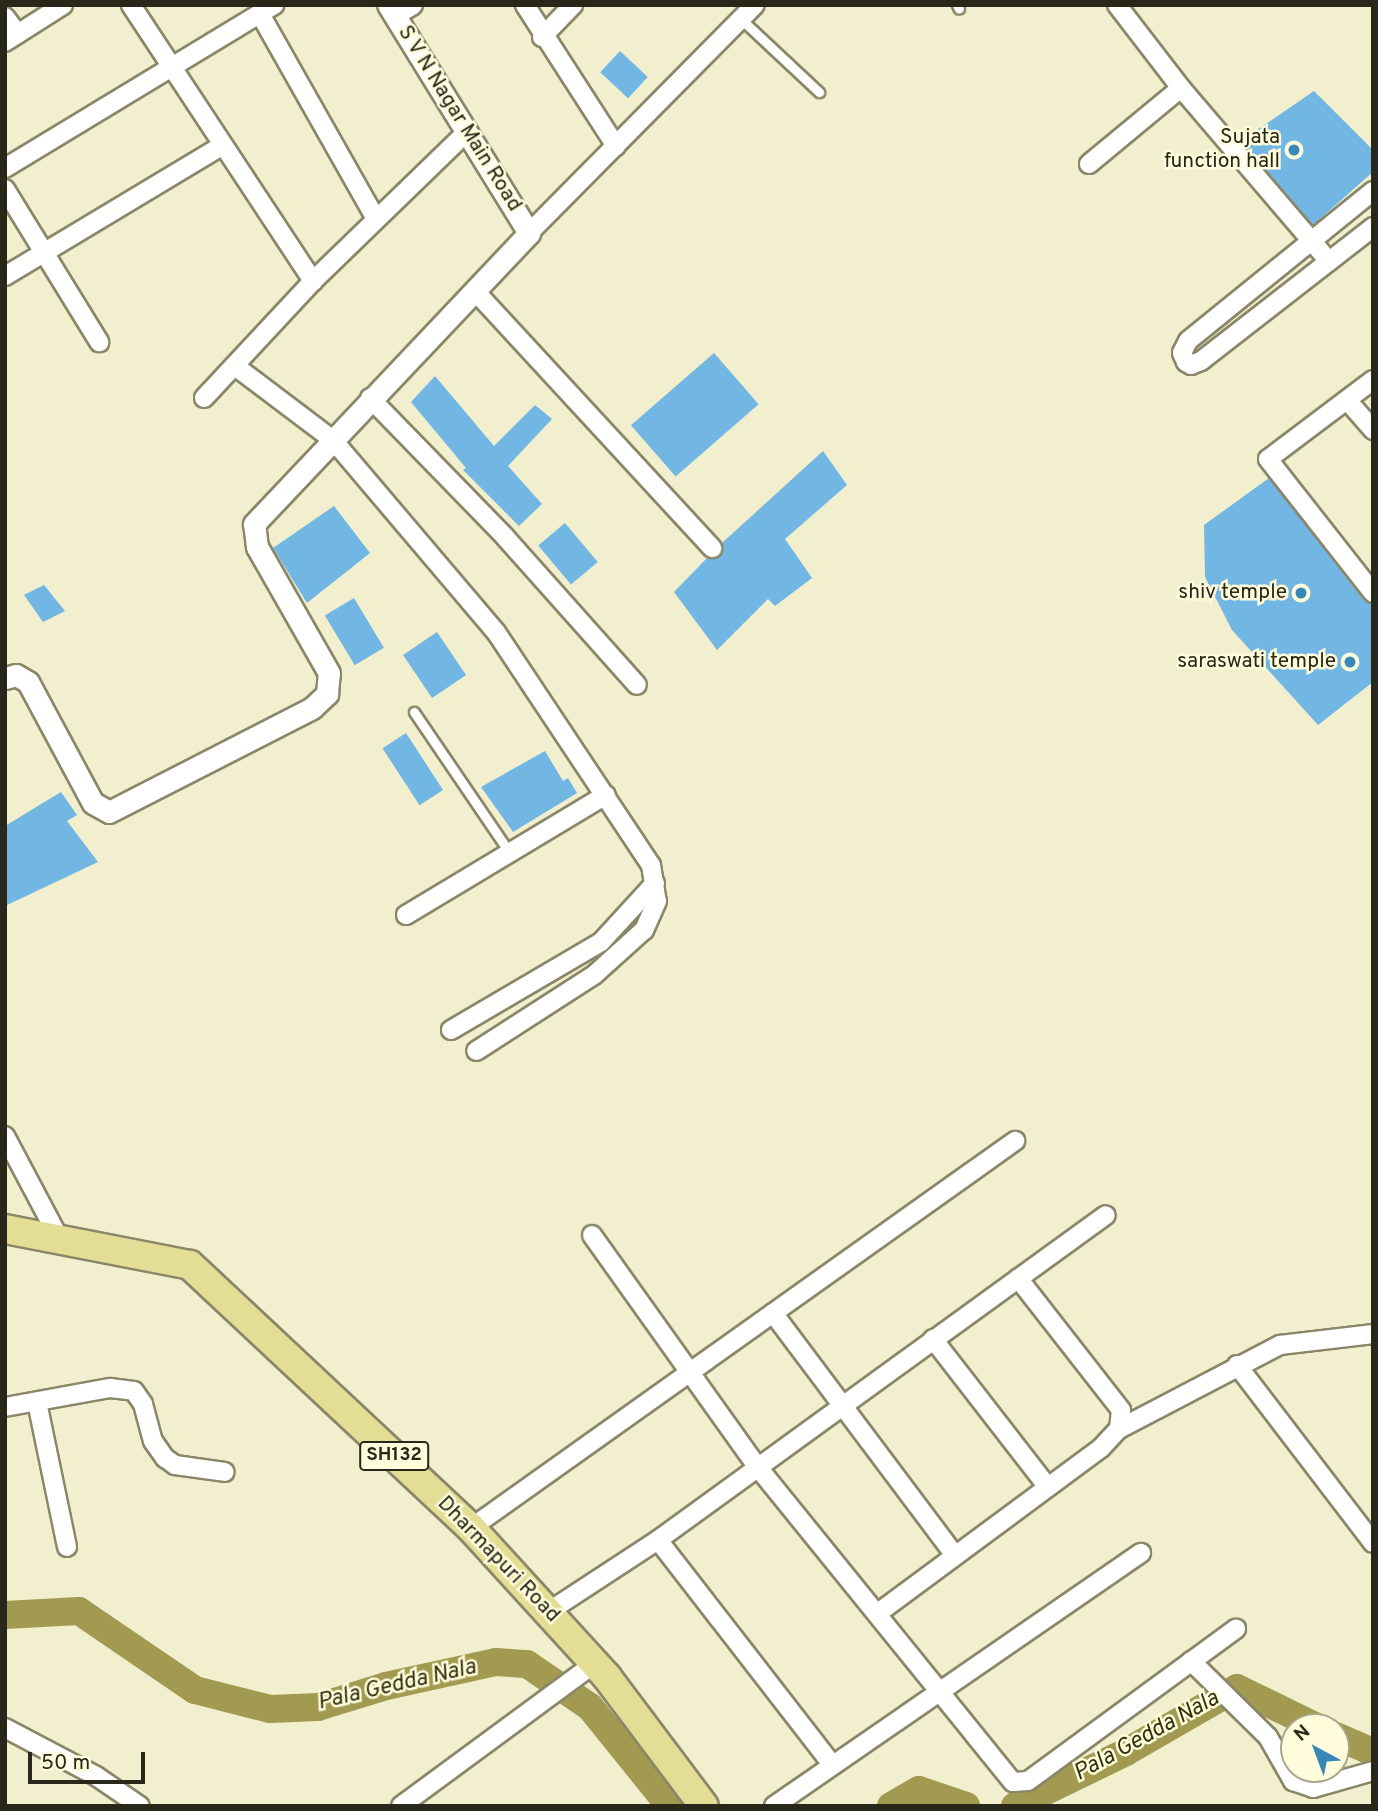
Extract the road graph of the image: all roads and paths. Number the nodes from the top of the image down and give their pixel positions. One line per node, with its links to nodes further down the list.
1 (64, 5): 12 (street)
2 (131, 5): 13 (street)
3 (525, 5): 11 (street)
4 (573, 5): 11 (street)
5 (755, 5): 10 (street)
6 (1117, 5): 14 (street)
7 (399, 9): 16 (street, S V N Nagar Main Road)
8 (267, 10): 13 (street); 23 (street)
9 (5, 17): 12 (street)
10 (741, 19): 15 (lane); 18 (street)
11 (542, 37): 18 (street)
12 (12, 38)
13 (171, 67): 17 (street); 20 (street)
14 (1181, 88): 19 (street); 26 (street)
15 (819, 92)
16 (467, 132): 23 (street); 25 (street, S V N Nagar Main Road)
17 (221, 146): 27 (street); 30 (street)
18 (616, 146): 25 (street)
19 (1089, 164)
20 (5, 169)
21 (5, 189): 27 (street)
22 (1373, 191): 26 (street)
23 (376, 219): 30 (street)
24 (1373, 227): 28 (street)
25 (530, 233): 31 (street)
26 (1309, 239): 28 (street); 28 (street)
27 (41, 252): 29 (street); 32 (street)
28 (1329, 261)
29 (5, 276)
30 (313, 281): 33 (street)
31 (475, 291): 36 (street); 40 (street)
32 (99, 342)
33 (235, 366): 35 (street); 39 (street)
34 (1373, 380): 37 (street)
35 (204, 398)
36 (370, 398): 39 (street); 43 (street)
37 (1347, 400): 38 (street); 41 (street)
38 (1373, 430)
39 (333, 440): 42 (street); 45 (street)
40 (712, 548)
41 (1373, 593)
42 (5, 678)
43 (637, 685)
44 (414, 712): 46 (lane)
45 (606, 795): 46 (street); 47 (street)
46 (510, 853): 48 (street)
47 (655, 883): 49 (street); 50 (street)
48 (405, 915)
49 (451, 1030)
50 (476, 1051)
51 (5, 1136): 56 (street)
52 (1014, 1140): 58 (street)
53 (1106, 1215): 57 (street)
54 (5, 1229): 56 (main road, Dharmapuri Road / SH132)
55 (592, 1235): 62 (street)
56 (60, 1240): 70 (main road, Dharmapuri Road / SH132)
57 (1018, 1278): 60 (street); 66 (street)
58 (773, 1313): 62 (street); 65 (street)
59 (1373, 1334): 61 (street)
60 (933, 1339): 65 (street); 69 (street)
61 (1237, 1365): 66 (street); 72 (street)
62 (689, 1374): 67 (street); 70 (street)
63 (37, 1402): 64 (street); 68 (street); 73 (street)
64 (5, 1407)
65 (840, 1408): 67 (street); 75 (street)
66 (1119, 1429): 69 (street)
67 (755, 1465): 71 (street); 77 (street)
68 (225, 1472)
69 (1047, 1486): 75 (street)
70 (471, 1528): 76 (main road, Dharmapuri Road / SH132)
71 (658, 1540): 76 (street); 83 (street)
72 (1373, 1543)
73 (67, 1546)
74 (1141, 1553): 81 (street)
75 (955, 1555): 77 (street)
76 (548, 1612): 80 (main road, Dharmapuri Road / SH132)
77 (878, 1613): 81 (street)
78 (1236, 1629): 79 (street)
79 (1191, 1661): 81 (street); 84 (street)
80 (595, 1663): 86 (street); 87 (main road, Dharmapuri Road / SH132)
81 (939, 1690): 83 (street)
82 (5, 1728): 85 (street)
83 (832, 1764): 88 (street)
84 (1373, 1771)
85 (140, 1806)
86 (401, 1806)
87 (704, 1806)
88 (774, 1806)

